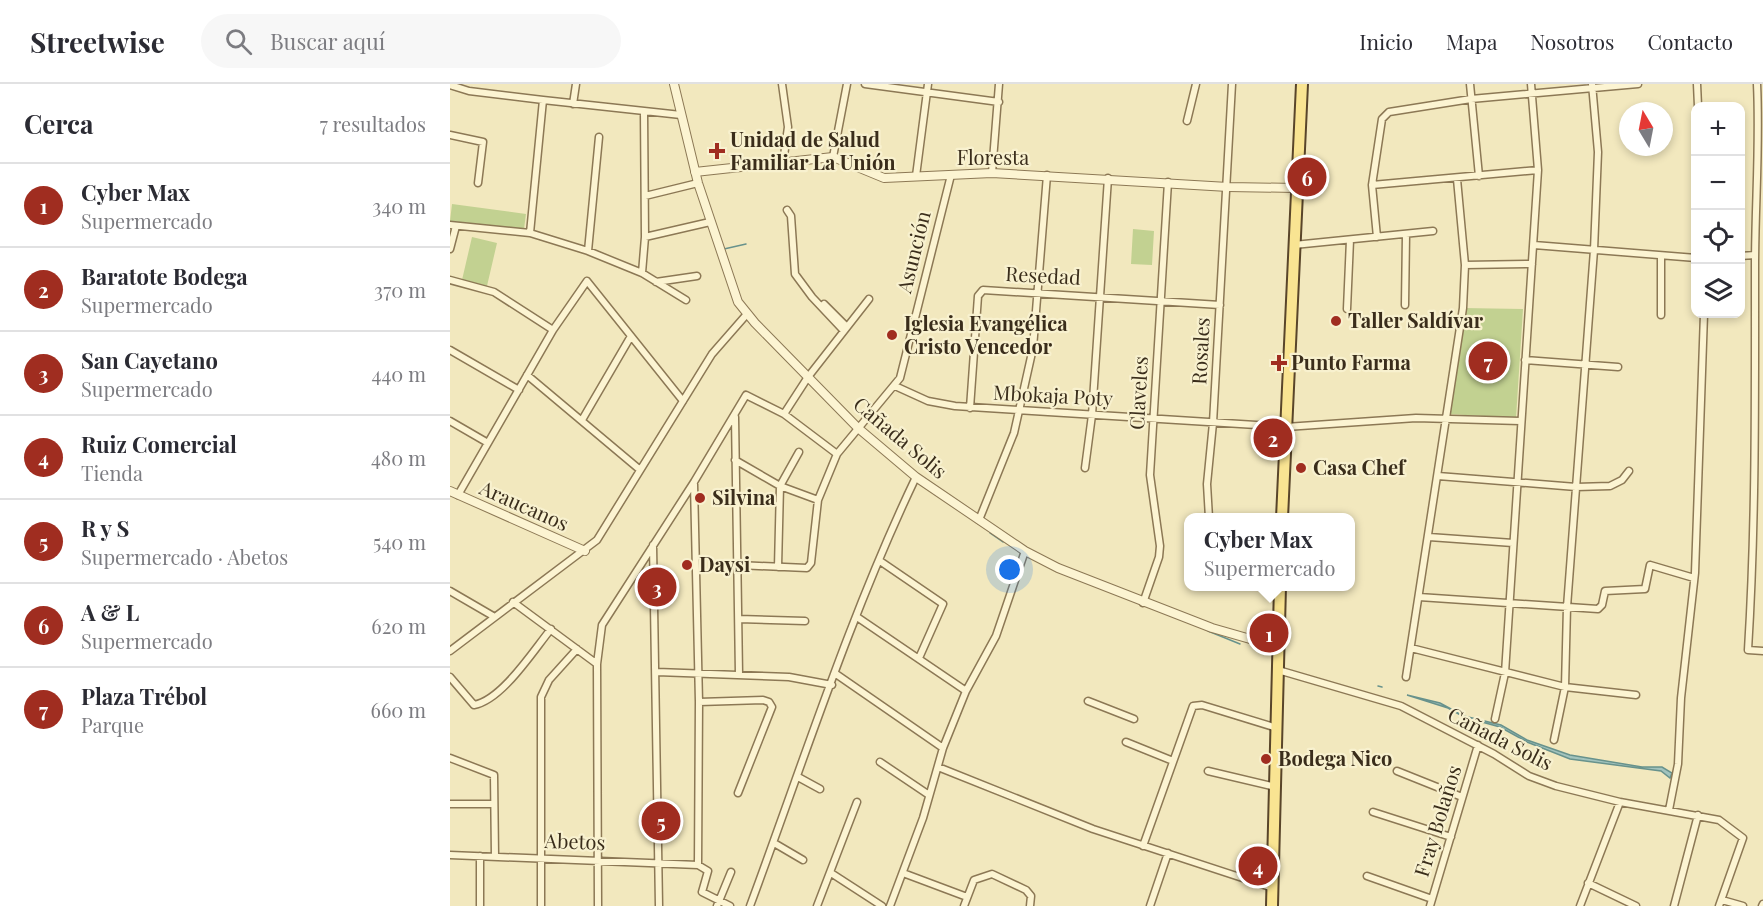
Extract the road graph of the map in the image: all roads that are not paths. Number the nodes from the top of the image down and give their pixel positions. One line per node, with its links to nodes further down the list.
1 (576, 84): 24 (street)
2 (674, 84): 26 (street, Cañada Solis)
3 (783, 84): 32 (street)
4 (847, 84): 31 (street)
5 (865, 84): 18 (street)
6 (928, 84): 18 (street)
7 (999, 84): 22 (street)
8 (1196, 84): 27 (street)
9 (1232, 84): 46 (street, Rosales)
10 (1302, 84): 47 (main road)
11 (1470, 84): 20 (street)
12 (1531, 84): 19 (street)
13 (1638, 84): 17 (street)
14 (1697, 84): 23 (street)
15 (1757, 84): 28 (street)
16 (450, 85): 21 (street)
17 (1593, 87): 19 (street); 61 (street)
18 (927, 93): 22 (street); 38 (street)
19 (1532, 93): 20 (street); 33 (street)
20 (1471, 99): 39 (street); 45 (street)
21 (543, 100): 24 (street); 53 (street)
22 (999, 102): 35 (street)
23 (1698, 102)
24 (573, 104): 25 (street)
25 (644, 112): 26 (street); 48 (street)
26 (681, 115): 34 (street, Cañada Solis)
27 (1187, 121)
28 (1761, 125): 63 (street)
29 (450, 135): 43 (street)
30 (599, 137): 62 (street)
31 (833, 157): 32 (street, Floresta); 38 (street, Floresta)
32 (783, 163): 34 (street, Floresta)
33 (1538, 170): 39 (street); 59 (street)
34 (695, 172): 44 (street, Cañada Solis)
35 (992, 172): 36 (street, Floresta); 37 (street, Floresta)
36 (951, 175): 38 (street, Floresta); 95 (street, Asunción)
37 (1047, 175): 40 (street, Floresta); 73 (street)
38 (916, 176)
39 (1479, 176): 41 (street)
40 (1108, 178): 42 (street, Floresta); 75 (street)
41 (1457, 179): 45 (street); 68 (street)
42 (1168, 182): 46 (street, Floresta); 79 (street, Claveles)
43 (478, 183)
44 (698, 183): 48 (street); 50 (street, Cañada Solis)
45 (1372, 185): 56 (street)
46 (1228, 187): 47 (street, Floresta); 80 (street, Rosales)
47 (1296, 188): 58 (main road)
48 (645, 196): 55 (street)
49 (787, 210): 86 (street)
50 (710, 222): 55 (street); 83 (street, Cañada Solis)
51 (453, 226): 53 (street); 60 (street)
52 (1433, 231): 54 (street)
53 (530, 233): 62 (street)
54 (1406, 235): 56 (street); 81 (street)
55 (645, 237): 69 (street)
56 (1377, 237): 57 (street)
57 (1350, 240): 58 (street); 82 (street)
58 (1294, 245): 111 (main road)
59 (1534, 245): 61 (street); 67 (street)
60 (450, 249)
61 (1594, 250): 64 (street); 91 (street)
62 (588, 251): 69 (street)
63 (1755, 255): 65 (street); 74 (street)
64 (1661, 256): 66 (street); 84 (street)
65 (1745, 256)
66 (1691, 258)
67 (1532, 264): 68 (street); 90 (street)
68 (1465, 265): 105 (street)
69 (642, 273): 72 (street)
70 (697, 276): 72 (street)
71 (450, 280): 87 (street)
72 (655, 282): 78 (street)
73 (1037, 292): 75 (street, Resedad); 98 (street, Resedad); 99 (street)
74 (1755, 294): 76 (street); 100 (street)
75 (1100, 296): 79 (street, Resedad); 103 (street)
76 (1763, 296)
77 (869, 299): 86 (street)
78 (686, 300)
79 (1161, 301): 80 (street, Resedad); 106 (street, Claveles)
80 (1221, 305): 110 (street, Rosales)
81 (1405, 306)
82 (1347, 309)
83 (747, 314): 94 (street, Cañada Solis); 97 (street)
84 (1661, 315)
85 (1704, 318): 142 (street)
86 (845, 329): 94 (street)
87 (553, 330): 88 (street); 93 (street)
88 (631, 336): 97 (street); 107 (street)
89 (450, 350): 96 (street)
90 (1525, 360): 91 (street); 109 (street)
91 (1584, 365): 92 (street); 125 (street)
92 (1618, 367)
93 (527, 375): 96 (street); 107 (street)
94 (808, 377): 102 (street); 112 (street, Cañada Solis)
95 (895, 386): 98 (street, Mbokaja Poty); 112 (street, Asunción)
96 (519, 390): 113 (street)
97 (683, 401): 118 (street)
98 (970, 408): 99 (street, Mbokaja Poty)
99 (1018, 411): 103 (street, Mbokaja Poty); 131 (street)
100 (1755, 413): 101 (street); 132 (street)
101 (1763, 413)
102 (784, 414): 104 (street); 115 (street)
103 (1092, 415): 106 (street, Mbokaja Poty); 117 (street)
104 (735, 416): 116 (street); 122 (street)
105 (1448, 418): 109 (street, Mbokaja Poty); 111 (street, Mbokaja Poty); 120 (street)
106 (1154, 419): 110 (street, Mbokaja Poty); 148 (street, Claveles)
107 (582, 420): 118 (street)
108 (450, 421): 113 (street)
109 (1520, 421): 123 (street)
110 (1213, 423): 111 (street, Mbokaja Poty); 129 (street, Rosales)
111 (1286, 427): 130 (main road)
112 (858, 428): 115 (street, Asunción); 121 (street, Cañada Solis)
113 (488, 443): 127 (street)
114 (800, 452): 124 (street)
115 (837, 454): 128 (street, Asunción)
116 (735, 460): 124 (street); 140 (street)
117 (1085, 468)
118 (639, 469): 137 (street)
119 (1629, 471): 125 (street)
120 (1438, 476): 123 (street); 134 (street)
121 (916, 477): 131 (street, Cañada Solis); 139 (street)
122 (694, 482): 136 (street); 164 (street)
123 (1517, 482): 125 (street); 135 (street)
124 (780, 486): 128 (street); 141 (street)
125 (1576, 487): 149 (street)
126 (450, 492): 127 (street, Araucanos)
127 (459, 495): 137 (street, Araucanos)
128 (818, 500): 141 (street, Asunción)
129 (1209, 513)
130 (1282, 513)
131 (979, 520): 138 (street, Cañada Solis)
132 (1754, 527): 133 (street); 159 (street)
133 (1763, 527)
134 (1429, 537): 135 (street); 145 (street)
135 (1514, 543): 147 (street)
136 (653, 544): 161 (street); 163 (street)
137 (585, 551): 146 (street)
138 (1025, 551): 148 (street, Cañada Solis); 172 (street)
139 (880, 561): 151 (street); 160 (street)
140 (738, 565): 141 (street); 152 (street)
141 (778, 567)
142 (1694, 578): 149 (street); 199 (street)
143 (450, 591): 150 (street)
144 (1280, 591): 155 (main road)
145 (1419, 597): 147 (street); 156 (street)
146 (513, 602): 150 (street); 154 (street)
147 (1510, 602): 149 (street); 165 (street)
148 (1143, 603): 155 (street, Cañada Solis)
149 (1567, 606): 171 (street)
150 (493, 616): 158 (street)
151 (857, 617): 160 (street); 167 (street)
152 (739, 619): 153 (street); 166 (street)
153 (805, 621)
154 (550, 629): 157 (street); 168 (street)
155 (1278, 647): 162 (main road)
156 (1411, 648): 165 (street); 169 (street)
157 (577, 649): 161 (street); 209 (street)
158 (450, 651)
159 (1763, 651)
160 (919, 658): 172 (street)
161 (597, 664): 210 (street)
162 (1277, 669): 178 (main road); 181 (street, Cañada Solis)
163 (657, 672): 164 (street); 212 (street)
164 (699, 672): 166 (street); 175 (street)
165 (1505, 673): 171 (street); 177 (street)
166 (739, 674): 170 (street)
167 (836, 674): 170 (street); 182 (street)
168 (450, 677)
169 (1406, 677)
170 (832, 685): 189 (street)
171 (1565, 687): 173 (street); 179 (street)
172 (966, 691): 182 (street)
173 (1636, 695)
174 (1088, 700): 176 (street)
175 (699, 702): 192 (street); 213 (street)
176 (1134, 719)
177 (1495, 719)
178 (1277, 728): 184 (street); 190 (main road)
179 (1554, 740)
180 (1126, 742): 184 (street)
181 (1478, 745): 194 (street, Fray Bolaños); 196 (street, Cañada Solis)
182 (943, 748): 186 (street)
183 (450, 758): 198 (street)
184 (1173, 761): 204 (street)
185 (880, 762): 193 (street)
186 (938, 767): 193 (street); 204 (street)
187 (1208, 771): 190 (street)
188 (1397, 771): 194 (street)
189 (798, 777): 191 (street); 203 (street)
190 (1276, 787): 219 (main road)
191 (820, 789)
192 (738, 793)
193 (930, 795): 216 (street)
194 (1462, 797): 202 (street, Fray Bolaños)
195 (857, 802): 215 (street)
196 (1620, 802): 199 (street, Cañada Solis); 218 (street)
197 (450, 804): 198 (street)
198 (494, 804): 208 (street)
199 (1669, 810): 201 (street, Cañada Solis)
200 (1373, 812): 202 (street)
201 (1698, 815): 223 (street, Cañada Solis); 239 (street)
202 (1451, 837): 221 (street, Fray Bolaños)
203 (774, 843): 211 (street); 229 (street)
204 (1143, 846): 205 (street)
205 (1168, 853): 219 (street); 235 (street)
206 (450, 855): 207 (street, Abetos)
207 (480, 856): 208 (street, Abetos); 224 (street)
208 (495, 856): 209 (street, Abetos)
209 (541, 857): 210 (street, Abetos); 225 (street)
210 (598, 860): 212 (street, Abetos); 226 (street)
211 (803, 860)
212 (658, 862): 213 (street, Abetos); 227 (street)
213 (698, 865): 222 (street)
214 (731, 872): 222 (street)
215 (831, 873): 230 (street); 231 (street)
216 (903, 873): 220 (street); 232 (street)
217 (1367, 876): 221 (street)
218 (1588, 884): 237 (street); 238 (street)
219 (1274, 888): 236 (main road)
220 (967, 897): 233 (street); 234 (street)
221 (1431, 902)
222 (718, 903): 228 (street)
223 (1720, 903): 240 (street)
224 (480, 906)
225 (541, 906)
226 (598, 906)
227 (659, 906)
228 (730, 906)
229 (750, 906)
230 (817, 906)
231 (882, 906)
232 (890, 906)
233 (964, 906)
234 (1030, 906)
235 (1150, 906)
236 (1272, 906)
237 (1580, 906)
238 (1636, 906)
239 (1674, 906)
240 (1743, 906)

